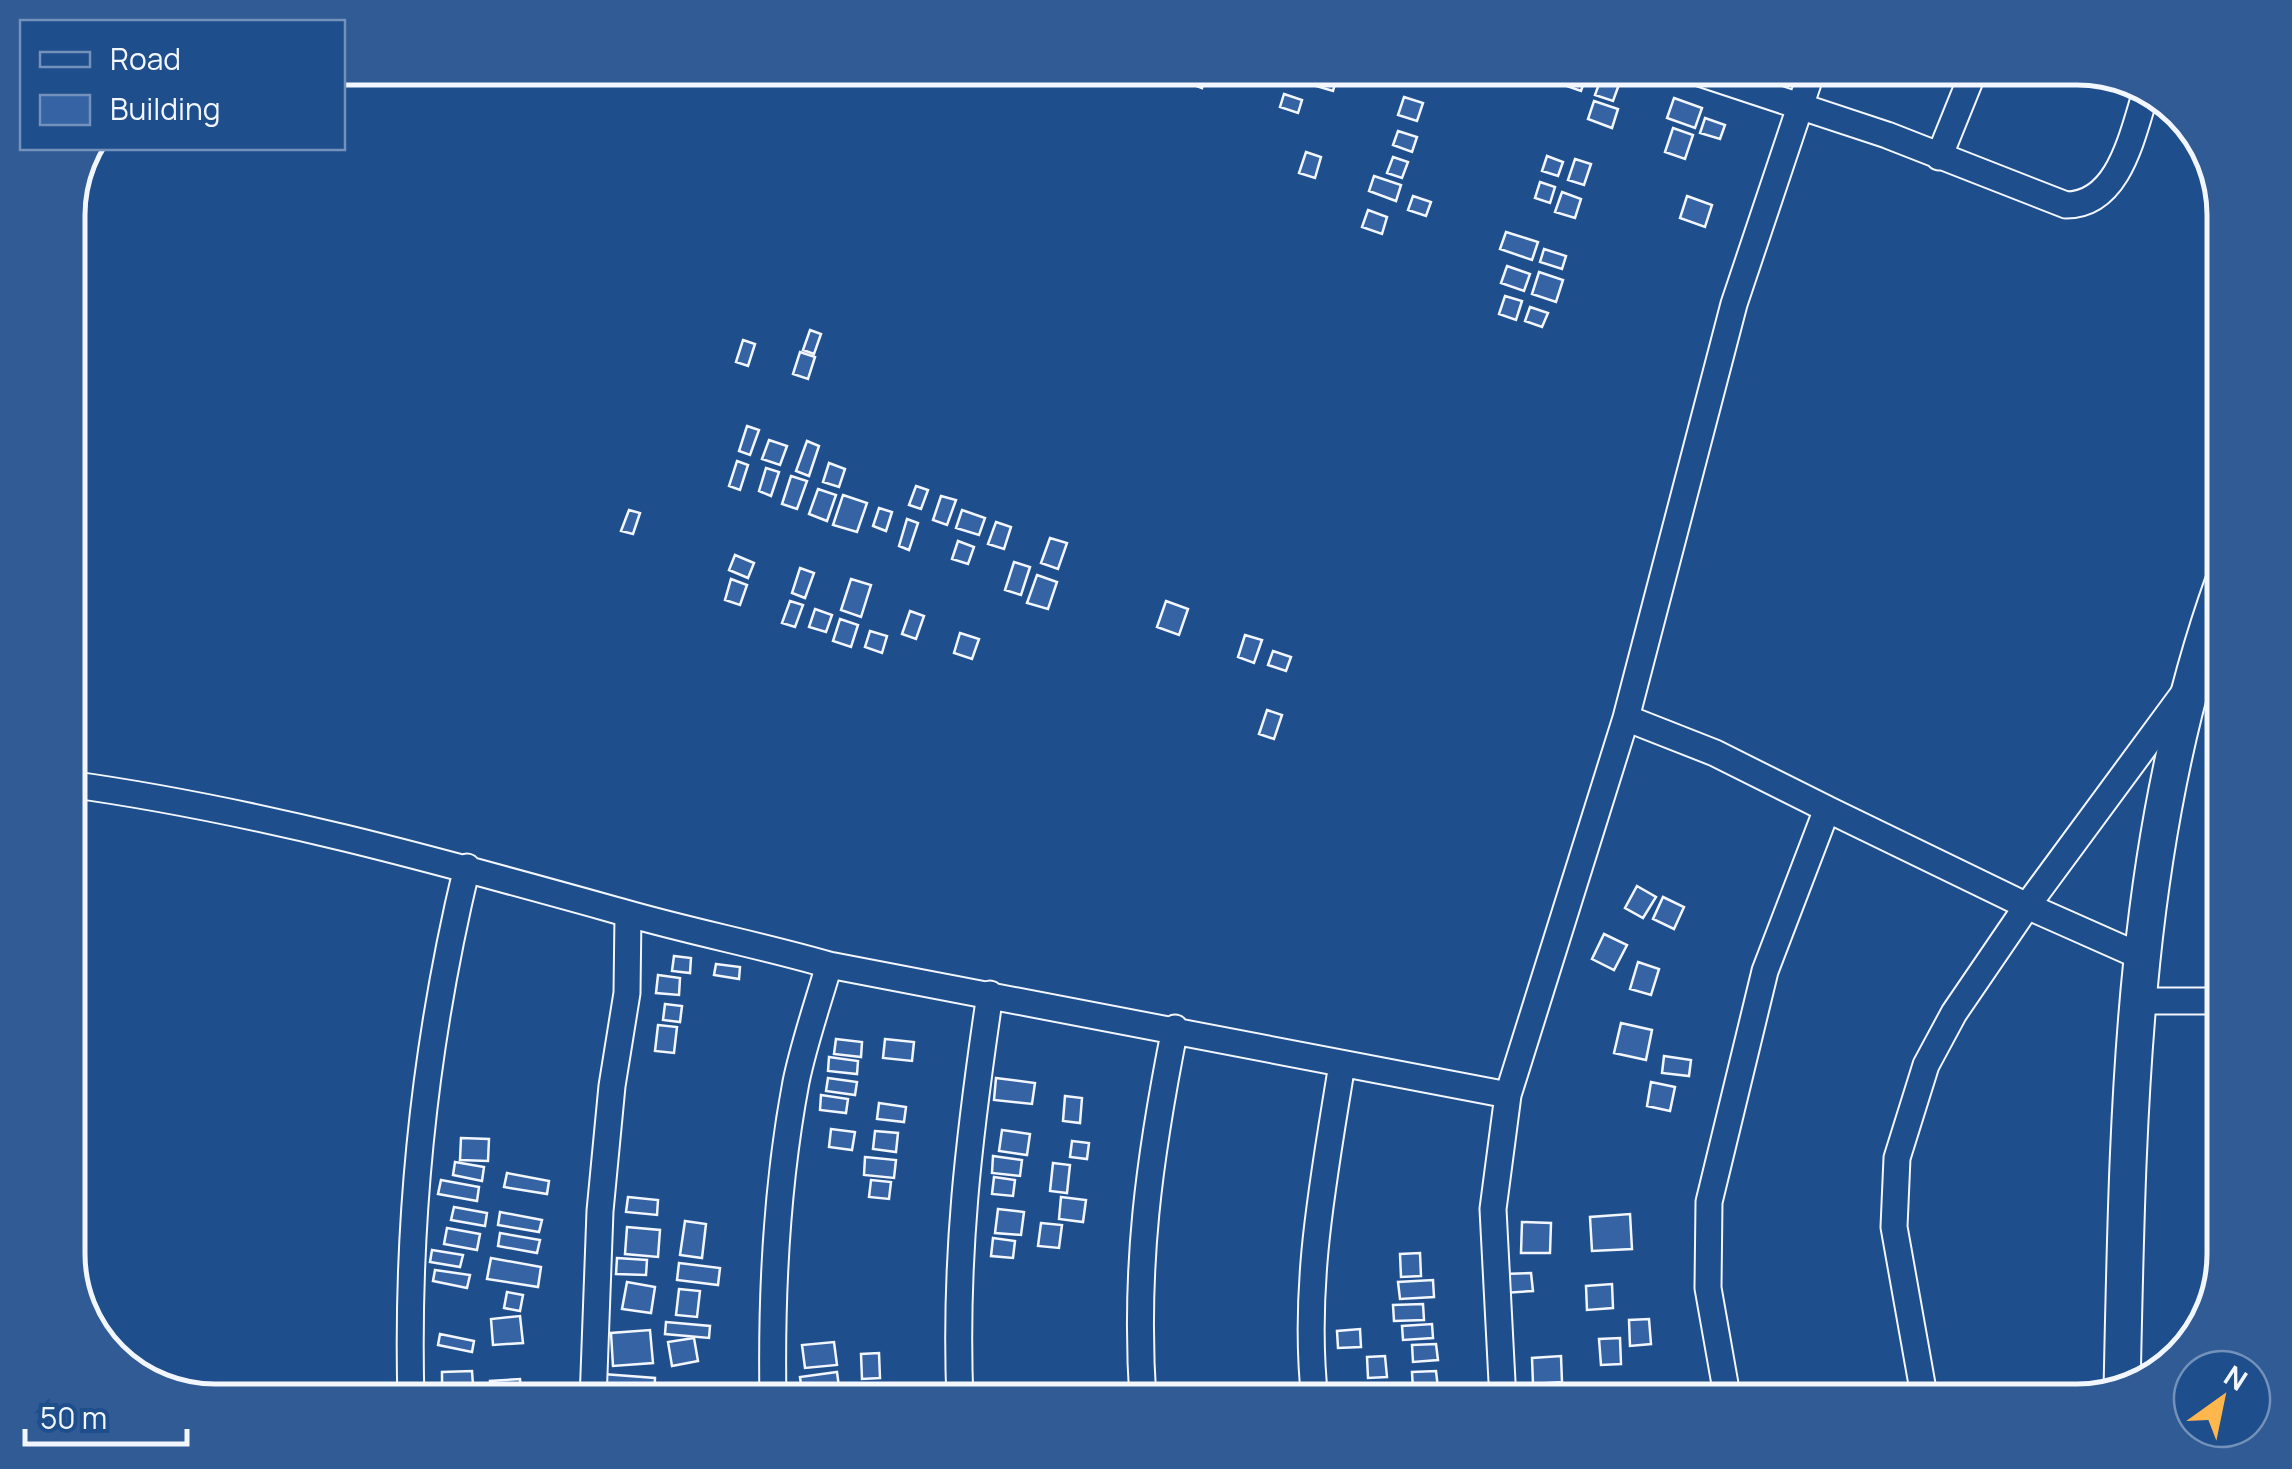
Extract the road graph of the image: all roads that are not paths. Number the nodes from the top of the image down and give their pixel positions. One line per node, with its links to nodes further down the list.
1 (1739, 85): 5 (street)
2 (1807, 85): 5 (street)
3 (1968, 85): 6 (street)
4 (2142, 103): 6 (street)
5 (1800, 104): 6 (street); 9 (street)
6 (1939, 157)
7 (2207, 632): 8 (highway)
8 (2190, 685): 13 (street); 15 (highway)
9 (1626, 718): 11 (street); 22 (street)
10 (85, 787): 12 (street)
11 (1826, 809): 13 (street); 31 (street)
12 (468, 867): 14 (street); 24 (street)
13 (2027, 906): 15 (street); 32 (street)
14 (628, 914): 16 (street); 25 (street)
15 (2142, 957): 18 (highway)
16 (829, 964): 17 (street); 26 (street)
17 (990, 994): 20 (street); 27 (street)
18 (2136, 1001): 19 (street); 23 (highway)
19 (2207, 1001)
20 (1174, 1028): 21 (street); 28 (street)
21 (1342, 1064): 22 (street); 29 (street)
22 (1508, 1095): 30 (street)
23 (2123, 1376)
24 (411, 1384)
25 (594, 1384)
26 (773, 1384)
27 (959, 1384)
28 (1143, 1384)
29 (1314, 1384)
30 (1502, 1384)
31 (1725, 1384)
32 (1923, 1384)

